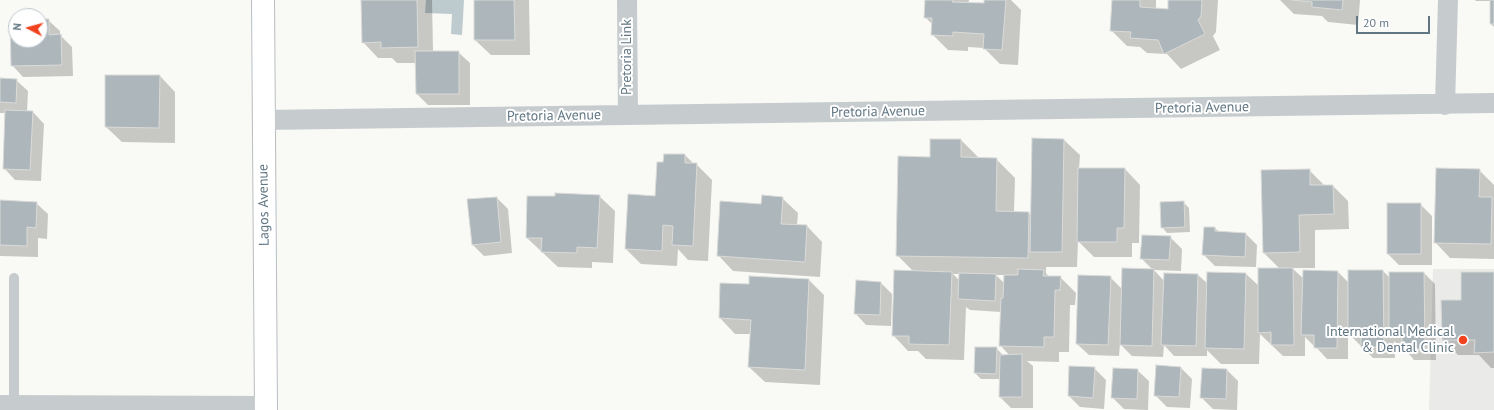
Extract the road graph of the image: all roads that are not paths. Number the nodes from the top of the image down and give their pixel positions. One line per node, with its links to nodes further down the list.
1 (263, 0): 7 (street, Lagos Avenue)
2 (627, 0): 6 (street, Pretoria Link)
3 (1448, 0): 5 (street)
4 (1494, 103): 5 (street, Pretoria Avenue)
5 (1445, 105): 6 (street, Pretoria Avenue)
6 (628, 114): 7 (street, Pretoria Avenue)
7 (263, 120): 11 (street, Lagos Avenue)
8 (14, 278): 9 (lane)
9 (7, 405): 10 (street)
10 (219, 408): 11 (street)
11 (266, 408)

